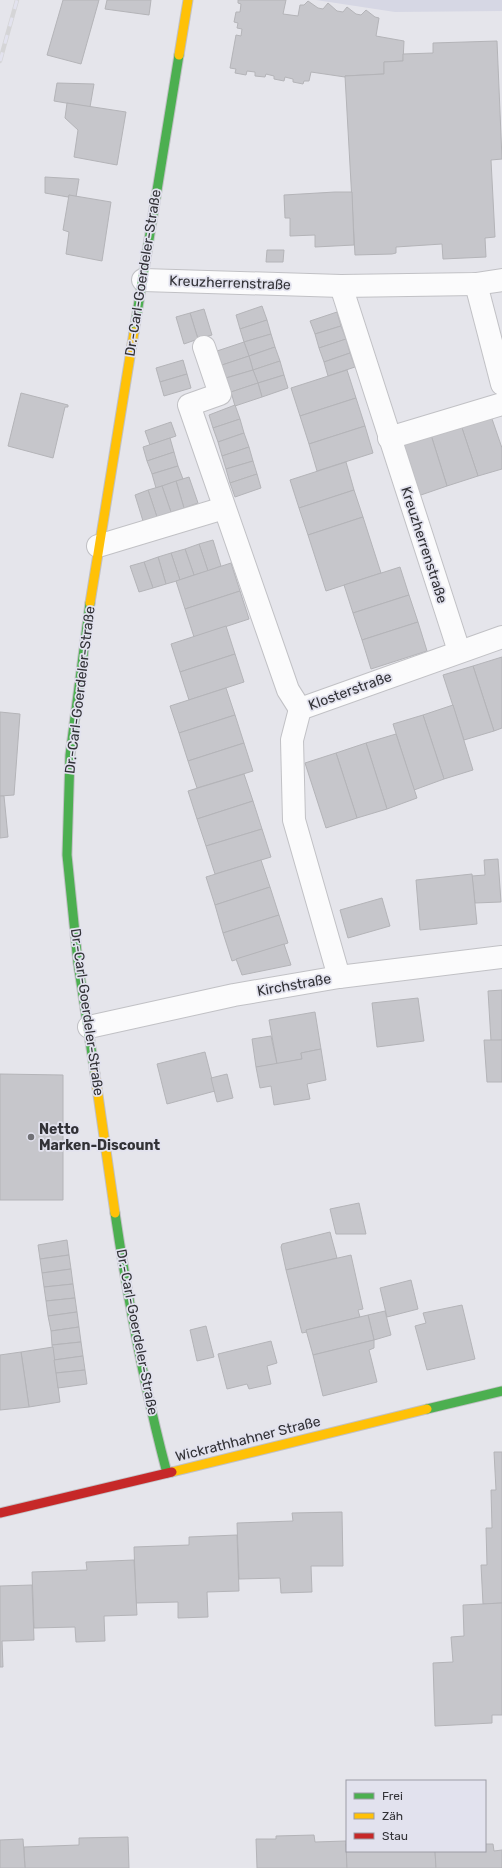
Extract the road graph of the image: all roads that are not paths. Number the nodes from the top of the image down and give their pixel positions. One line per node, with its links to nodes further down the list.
1 (188, 0): 2 (street, Dr.-Carl-Goerdeler-Straße)
2 (143, 280): 5 (street, Kreuzherrenstraße); 11 (street, Dr.-Carl-Goerdeler-Straße)
3 (502, 280): 4 (street, Kreuzherrenstraße)
4 (476, 284): 5 (street, Kreuzherrenstraße); 7 (street)
5 (341, 286): 9 (street, Kreuzherrenstraße)
6 (204, 347): 10 (street)
7 (502, 384)
8 (502, 404): 9 (street)
9 (389, 438): 13 (street, Kreuzherrenstraße)
10 (224, 508): 11 (street); 14 (street)
11 (98, 546): 17 (street, Dr.-Carl-Goerdeler-Straße)
12 (502, 637): 13 (street, Klosterstraße)
13 (459, 651): 14 (street, Klosterstraße)
14 (300, 709): 16 (street, Klosterstraße)
15 (502, 957): 16 (street, Kirchstraße)
16 (339, 977): 17 (street, Kirchstraße)
17 (89, 1027): 19 (street, Dr.-Carl-Goerdeler-Straße)
18 (502, 1391): 19 (street, Wickrathhahner Straße)
19 (167, 1474): 20 (street, Wickrathhahner Straße)
20 (0, 1512)

